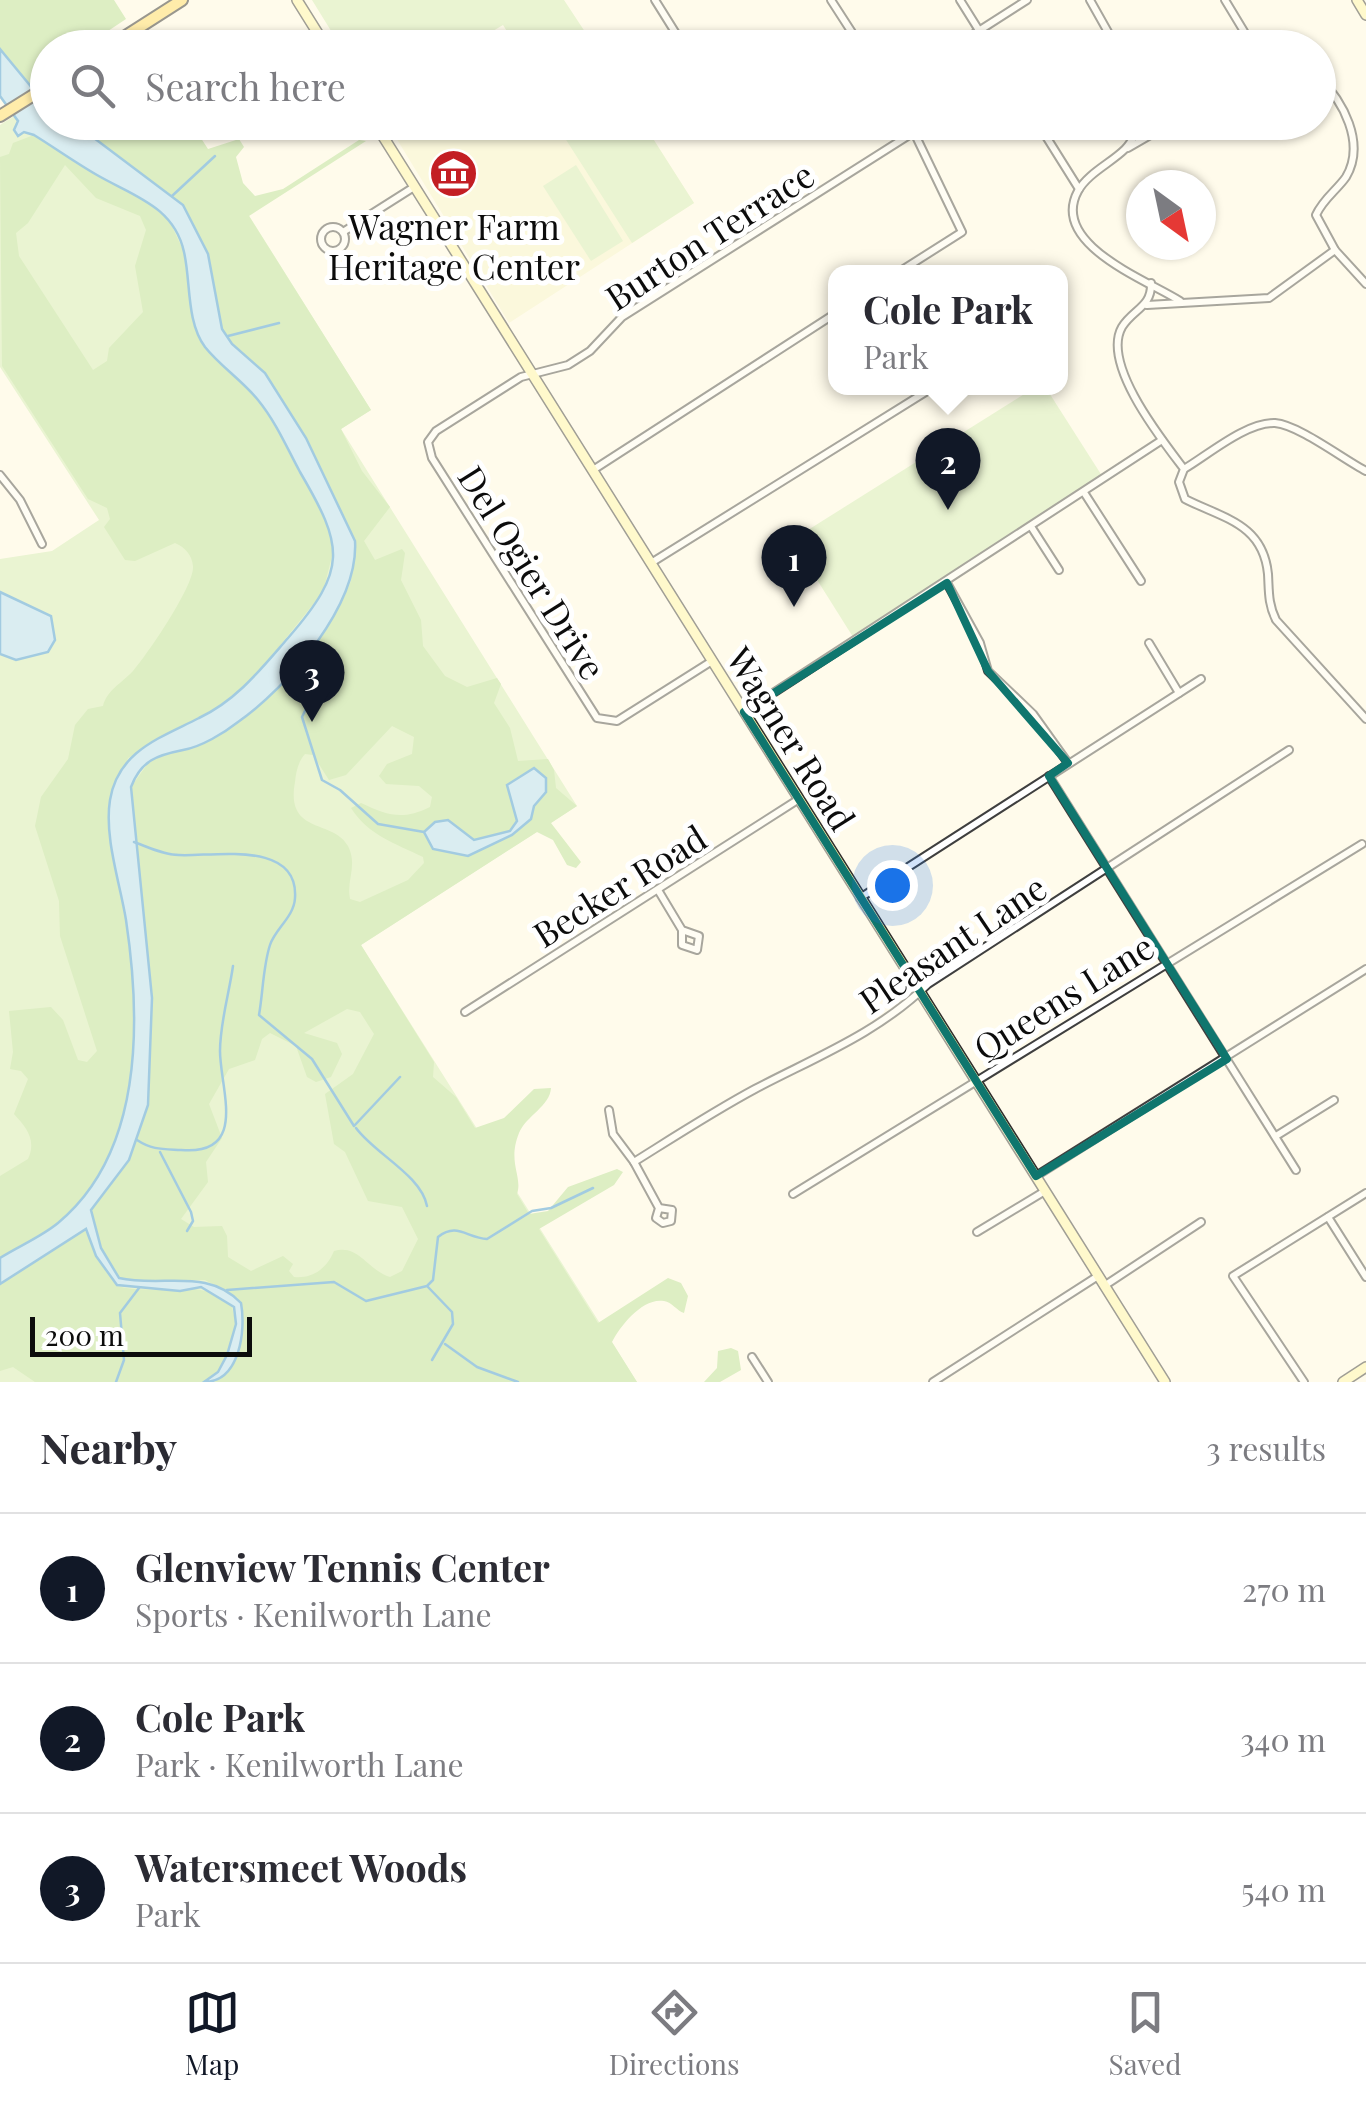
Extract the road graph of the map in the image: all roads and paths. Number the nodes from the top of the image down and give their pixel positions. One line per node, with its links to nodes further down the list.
1 (182, 0): 11 (main road)
2 (297, 0): 12 (street)
3 (655, 0): 13 (street)
4 (831, 0): 14 (street)
5 (960, 0): 15 (street)
6 (1027, 0): 16 (street)
7 (1090, 0): 17 (street)
8 (1225, 0): 18 (street)
9 (1356, 0): 10 (street)
10 (1366, 15)
11 (135, 30)
12 (316, 30)
13 (674, 30)
14 (850, 30)
15 (978, 30)
16 (981, 30)
17 (1106, 30)
18 (1243, 30)
19 (1336, 96): 32 (street)
20 (30, 98): 21 (main road)
21 (0, 116)
22 (385, 140): 29 (street, Wagner Road)
23 (901, 140): 39 (street, Burton Terrace)
24 (918, 140): 33 (street)
25 (1048, 140): 30 (street)
26 (1131, 140): 28 (street)
27 (1141, 140): 28 (street)
28 (1126, 148): 30 (street)
29 (414, 187): 31 (street); 39 (street, Wagner Road)
30 (1078, 189): 34 (street)
31 (342, 232)
32 (1335, 250): 35 (street); 36 (street)
33 (909, 265)
34 (1151, 283): 36 (street); 37 (street)
35 (1366, 284)
36 (1180, 301): 37 (street)
37 (1145, 305): 41 (street)
38 (828, 318): 43 (street)
39 (531, 372): 43 (street, Wagner Road); 54 (street, Del Ogier Drive)
40 (921, 395): 49 (street)
41 (1162, 440): 42 (street); 46 (street)
42 (1184, 469): 44 (street); 58 (street)
43 (592, 470): 49 (street, Wagner Road)
44 (1366, 471)
45 (0, 475): 48 (street)
46 (1085, 494): 47 (street); 51 (street)
47 (1032, 528): 50 (street); 52 (street)
48 (42, 544)
49 (651, 564): 54 (street, Wagner Road)
50 (1059, 570)
51 (1141, 581)
52 (947, 582): 57 (street); 60 (street)
53 (1149, 643): 56 (street)
54 (712, 661): 57 (street, Wagner Road)
55 (1201, 680): 56 (street)
56 (1179, 693): 60 (street)
57 (744, 712): 62 (street, Wagner Road)
58 (1366, 719)
59 (1289, 750): 64 (street, Pleasant Lane)
60 (1068, 763): 61 (street)
61 (1048, 776): 64 (street); 66 (street)
62 (799, 799): 65 (street, Becker Road); 66 (street, Wagner Road)
63 (1362, 844): 68 (street, Queens Lane)
64 (1109, 869): 68 (street); 70 (street, Pleasant Lane)
65 (658, 890): 67 (street); 71 (street, Becker Road)
66 (860, 898): 70 (street, Wagner Road)
67 (682, 930)
68 (1164, 962): 72 (street); 73 (street, Queens Lane)
69 (1366, 970): 72 (street)
70 (920, 992): 73 (street, Wagner Road); 77 (street, Pleasant Lane)
71 (465, 1012)
72 (1227, 1059): 76 (street); 79 (street)
73 (975, 1081): 79 (street, Wagner Road); 82 (street, Queens Lane)
74 (1334, 1100): 76 (street)
75 (609, 1110): 77 (street)
76 (1276, 1136): 78 (street)
77 (634, 1162): 83 (street)
78 (1296, 1170)
79 (1036, 1176): 80 (street, Wagner Road)
80 (1045, 1192): 86 (street); 87 (street, Wagner Road)
81 (1366, 1193): 84 (street)
82 (793, 1194)
83 (659, 1208)
84 (1328, 1217): 88 (street); 95 (street)
85 (1201, 1222): 89 (street)
86 (977, 1232)
87 (1098, 1276): 89 (street, Wagner Road); 93 (street)
88 (1366, 1278)
89 (1104, 1286): 94 (street, Wagner Road)
90 (752, 1357): 92 (street)
91 (1366, 1368): 96 (street)
92 (768, 1382)
93 (932, 1382)
94 (1164, 1382)
95 (1304, 1382)
96 (1343, 1382)

